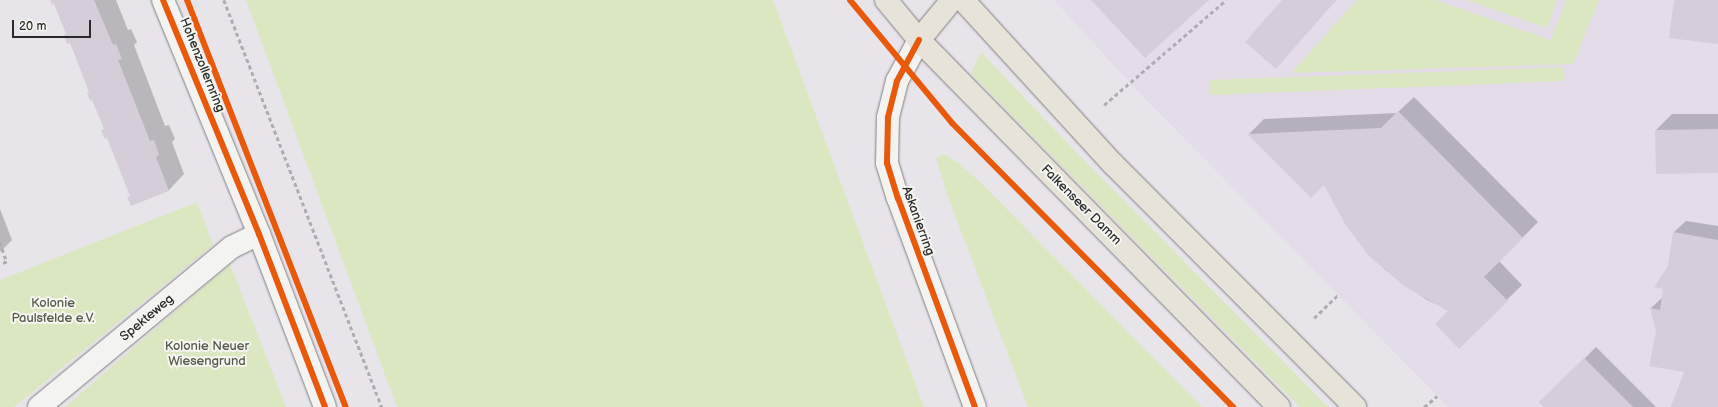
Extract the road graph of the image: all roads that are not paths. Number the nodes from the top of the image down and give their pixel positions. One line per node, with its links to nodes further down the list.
1 (163, 0): 6 (street, Hohenzollernring)
2 (886, 0): 5 (main road, Falkenseer Damm)
3 (952, 0): 5 (main road)
4 (963, 0): 11 (main road)
5 (919, 40): 9 (street, Askanierring); 10 (main road, Falkenseer Damm)
6 (259, 234): 7 (street, Spekteweg); 8 (street, Hohenzollernring)
7 (39, 407)
8 (325, 407)
9 (975, 407)
10 (1279, 407)
11 (1355, 407)

